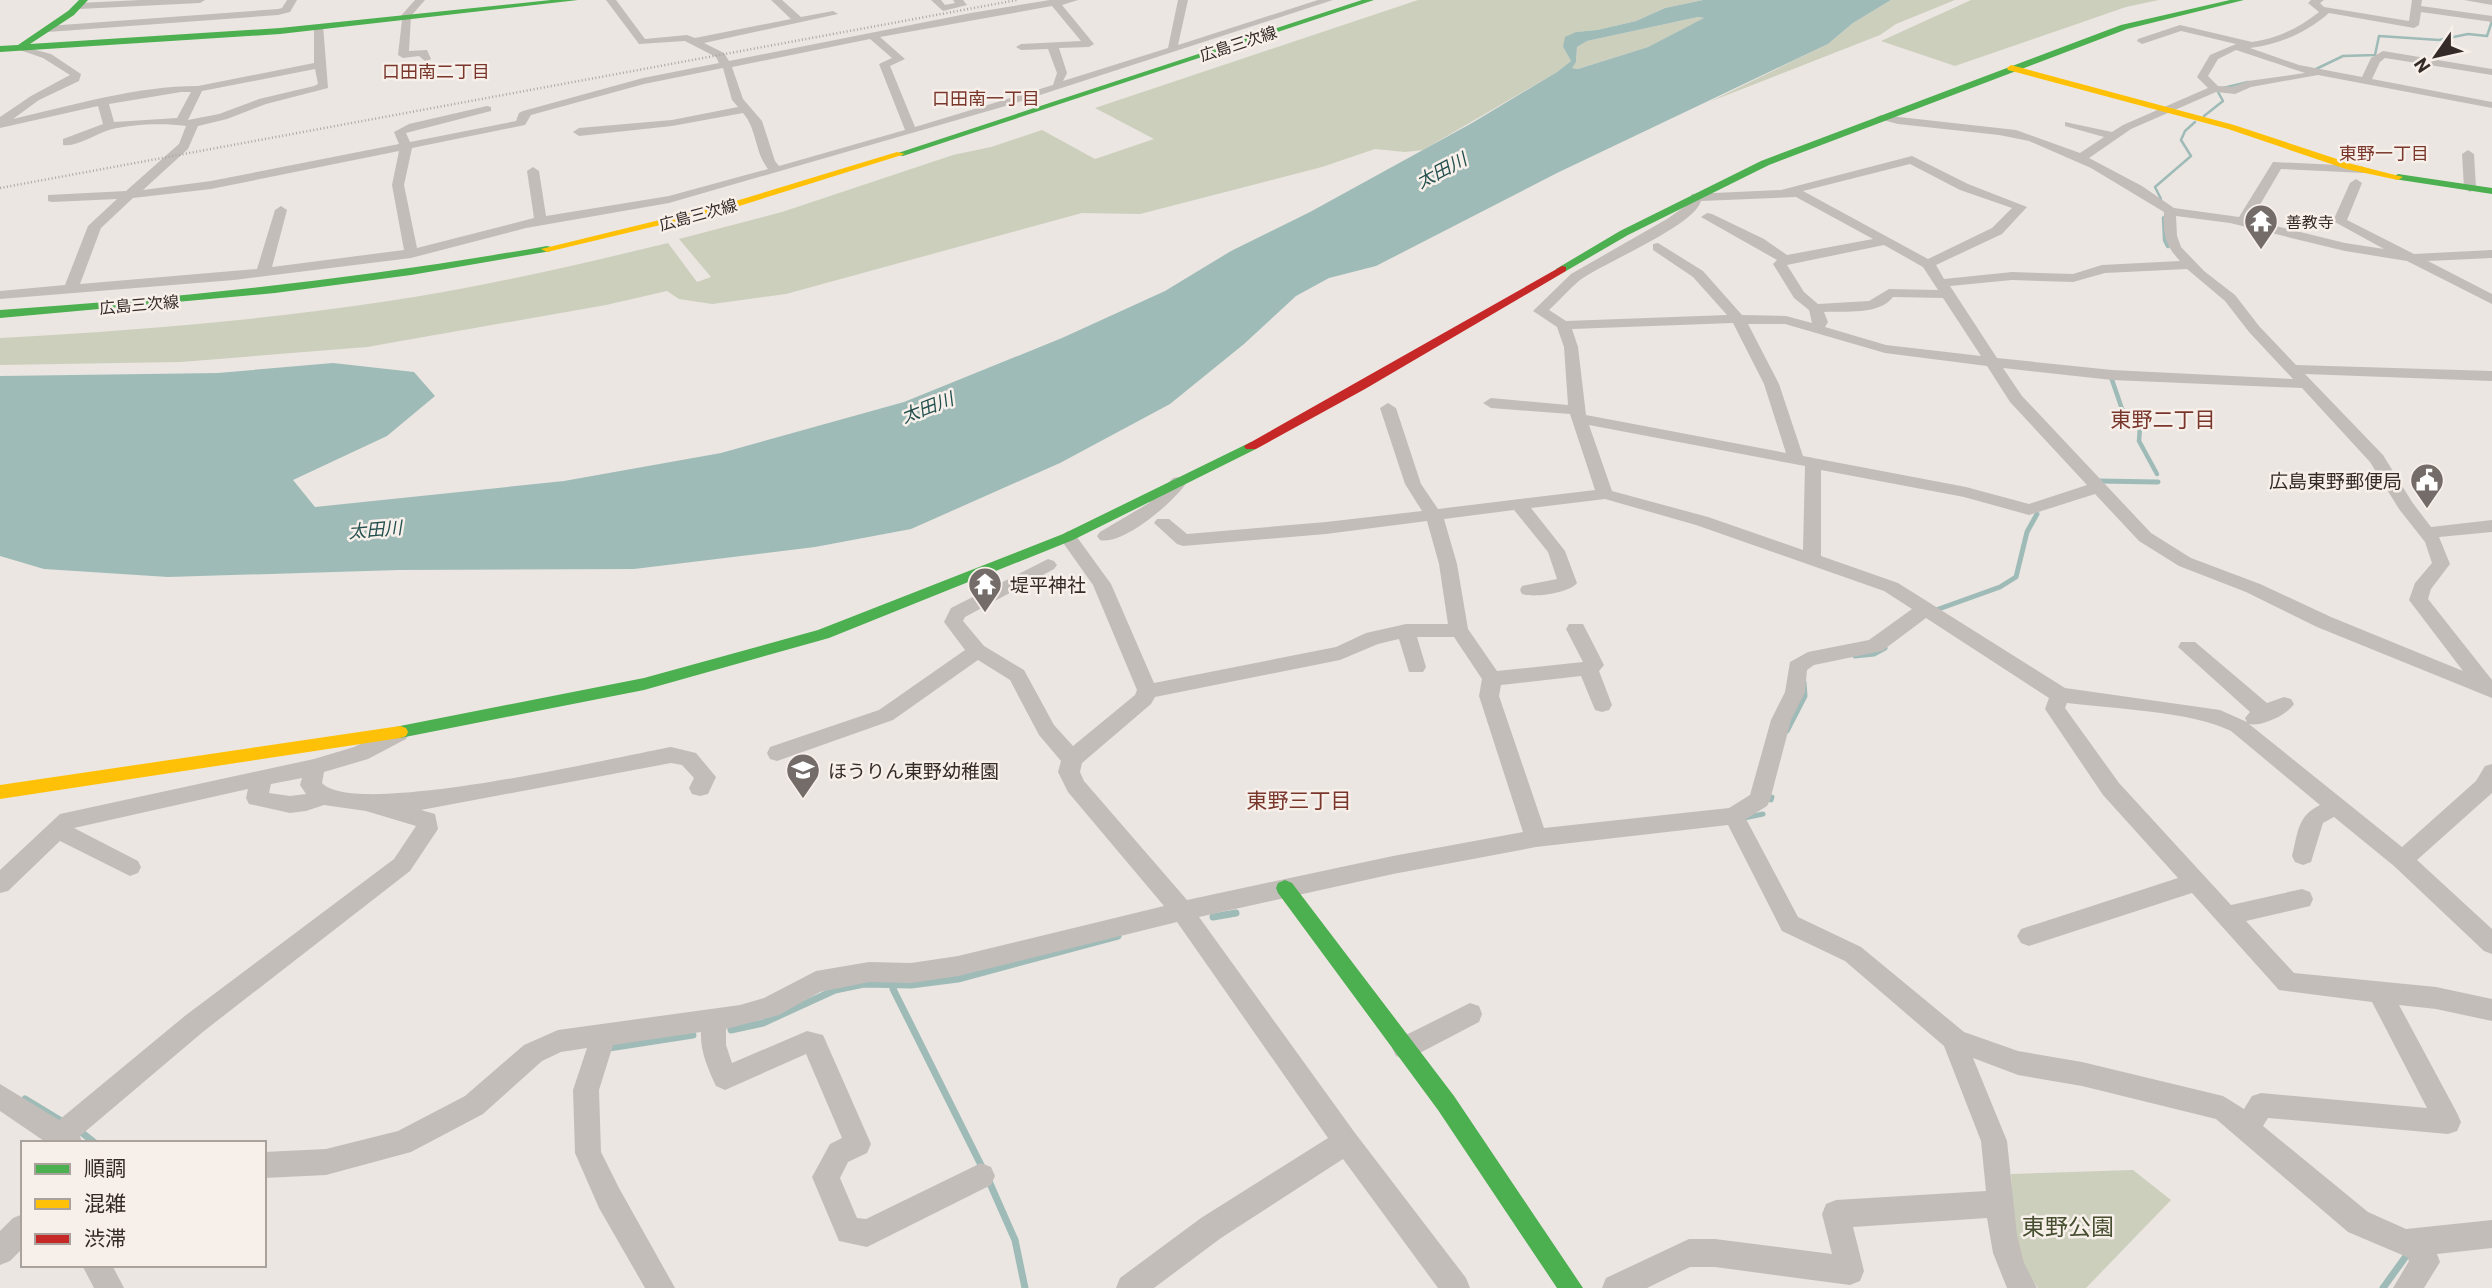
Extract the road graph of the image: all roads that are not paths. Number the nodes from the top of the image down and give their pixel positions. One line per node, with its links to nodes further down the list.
1 (200, 0): 18 (street)
2 (257, 0): 23 (street)
3 (292, 0): 23 (street)
4 (420, 0): 24 (street)
5 (574, 0): 24 (main road)
6 (611, 0): 31 (street)
7 (776, 0): 26 (street)
8 (828, 0): 26 (street)
9 (936, 0): 10 (street)
10 (958, 0)
11 (1073, 0): 19 (street)
12 (1183, 0): 39 (street)
13 (1328, 0): 39 (street)
14 (1350, 0): 82 (main road, 広島三次線)
15 (1370, 0): 82 (main road, 広島三次線)
16 (2240, 0): 43 (main road)
17 (2469, 0): 20 (street)
18 (83, 2): 28 (main road)
19 (1054, 2): 30 (street); 36 (street)
20 (2492, 2)
21 (2320, 4): 22 (street); 33 (street)
22 (2417, 4): 25 (street)
23 (246, 13): 28 (street); 29 (street)
24 (405, 18): 27 (main road); 40 (street)
25 (2492, 19)
26 (798, 20): 31 (street)
27 (319, 27): 29 (main road); 42 (street)
28 (48, 29): 34 (main road)
29 (229, 34): 34 (main road)
30 (871, 35): 41 (street); 61 (street)
31 (696, 41): 41 (street)
32 (2142, 41): 33 (street)
33 (2255, 45): 37 (street)
34 (21, 47): 38 (main road); 57 (street)
35 (1021, 47): 36 (street)
36 (1053, 47): 47 (street)
37 (2234, 47): 45 (street); 49 (street)
38 (0, 49)
39 (1173, 50): 47 (street)
40 (426, 59)
41 (725, 64): 53 (street); 65 (street)
42 (319, 65): 48 (street); 58 (street)
43 (2011, 68): 54 (main road); 55 (main road)
44 (2492, 72): 46 (street)
45 (2324, 74): 46 (street); 49 (street)
46 (2366, 80): 51 (street)
47 (1059, 86): 61 (street)
48 (198, 89): 50 (street); 56 (street)
49 (2216, 89): 54 (street)
50 (103, 102): 57 (street); 60 (street)
51 (2492, 105)
52 (487, 109): 65 (street)
53 (746, 109): 62 (street); 68 (street)
54 (2163, 109): 63 (street); 70 (main road)
55 (1881, 118): 67 (street); 75 (main road)
56 (179, 122): 58 (street); 60 (street)
57 (0, 124)
58 (193, 124): 74 (street)
59 (2069, 124): 63 (street)
60 (109, 126): 64 (street)
61 (911, 131): 68 (street)
62 (579, 132)
63 (2113, 136): 67 (street)
64 (67, 142)
65 (406, 148): 74 (street); 85 (street)
66 (2468, 153): 71 (street)
67 (2079, 159): 78 (street)
68 (776, 170): 80 (street)
69 (533, 171): 80 (street)
70 (2359, 176): 71 (main road); 81 (street); 87 (street)
71 (2470, 188): 73 (main road)
72 (1786, 191): 75 (street); 83 (street); 89 (street)
73 (2492, 191)
74 (129, 195): 76 (street); 93 (street)
75 (1696, 197): 100 (street); 110 (main road)
76 (52, 198)
77 (281, 210): 91 (street)
78 (2170, 211): 81 (street); 90 (street)
79 (1707, 217): 88 (street)
80 (541, 222): 85 (street)
81 (2244, 222): 87 (street)
82 (612, 231): 85 (street); 96 (main road, 広島三次線); 98 (main road, 広島三次線)
83 (1887, 241): 88 (street); 89 (street)
84 (1658, 247): 99 (street)
85 (411, 254): 91 (street)
86 (2492, 254): 87 (street)
87 (2413, 258): 95 (street)
88 (1785, 259): 97 (street)
89 (1928, 264): 92 (street)
90 (2191, 265): 92 (street); 103 (street)
91 (264, 273): 93 (street)
92 (1944, 289): 97 (street); 102 (street)
93 (70, 291): 94 (street)
94 (0, 295)
95 (2492, 300)
96 (0, 306)
97 (1815, 308): 101 (street)
98 (0, 314)
99 (1736, 319): 100 (street); 101 (street); 109 (street)
100 (1563, 325): 108 (street)
101 (1817, 327): 102 (street)
102 (1992, 362): 105 (street); 111 (street)
103 (2294, 369): 104 (street); 105 (street)
104 (2492, 376)
105 (2308, 384): 117 (street)
106 (1492, 403): 108 (street)
107 (1388, 408): 114 (street)
108 (1578, 414): 109 (street); 112 (street)
109 (1805, 461): 111 (street); 120 (street)
110 (1179, 482): 118 (street); 119 (main road)
111 (2098, 487): 135 (street)
112 (1605, 494): 113 (street); 120 (street)
113 (1520, 506): 114 (street); 124 (street)
114 (1434, 516): 115 (street); 127 (street)
115 (1163, 523)
116 (2492, 526): 117 (street)
117 (2427, 533): 135 (street)
118 (1106, 536)
119 (1068, 537): 134 (street); 139 (main road)
120 (1812, 560): 125 (street)
121 (1048, 565): 122 (street)
122 (1015, 580): 123 (street); 130 (street)
123 (991, 589)
124 (1529, 590)
125 (1926, 608): 136 (street); 150 (street)
126 (1576, 629): 132 (street)
127 (1459, 630): 128 (street); 133 (street)
128 (1406, 631): 131 (street); 134 (street)
129 (2188, 647): 138 (street)
130 (977, 650): 140 (street); 141 (street)
131 (1416, 667)
132 (1588, 668): 133 (street); 137 (street)
133 (1492, 679): 152 (street)
134 (1147, 690): 141 (street)
135 (2491, 693)
136 (2060, 695): 138 (street); 156 (street)
137 (1602, 705)
138 (2238, 726): 149 (street)
139 (404, 732): 142 (street); 146 (main road)
140 (777, 753)
141 (1072, 759): 160 (street)
142 (314, 767): 144 (street); 147 (street)
143 (2492, 772): 154 (street)
144 (261, 779): 147 (street); 151 (street)
145 (700, 788): 148 (street)
146 (0, 792)
147 (321, 796): 148 (street)
148 (366, 803): 173 (street)
149 (2334, 807): 153 (street); 154 (street)
150 (1734, 816): 152 (street); 169 (street)
151 (58, 830): 155 (street); 157 (street)
152 (1536, 838): 158 (street)
153 (2303, 856)
154 (2402, 860): 163 (street)
155 (130, 867)
156 (2196, 882): 161 (street); 162 (street)
157 (0, 884)
158 (1284, 888): 160 (street); 170 (main road)
159 (2302, 899): 161 (street)
160 (1182, 911): 167 (street); 174 (street)
161 (2227, 916): 164 (street)
162 (2029, 936)
163 (2492, 944)
164 (2380, 994): 165 (street); 172 (street)
165 (2492, 1010)
166 (1469, 1014): 170 (street)
167 (714, 1020): 168 (street); 176 (street)
168 (603, 1036): 175 (street); 184 (street)
169 (1955, 1040): 172 (street); 177 (street)
170 (1405, 1048): 187 (main road)
171 (0, 1096): 173 (street)
172 (2246, 1129): 180 (street)
173 (65, 1139)
174 (1346, 1142): 185 (street); 186 (street)
175 (266, 1165)
176 (981, 1176)
177 (2001, 1204): 188 (street); 189 (street)
178 (21, 1230): 181 (street)
179 (2492, 1234): 180 (street)
180 (2414, 1242): 190 (street)
181 (0, 1251)
182 (97, 1267): 183 (street)
183 (110, 1288)
184 (661, 1288)
185 (1130, 1288)
186 (1456, 1288)
187 (1571, 1288)
188 (1616, 1288)
189 (2023, 1288)
190 (2407, 1288)

